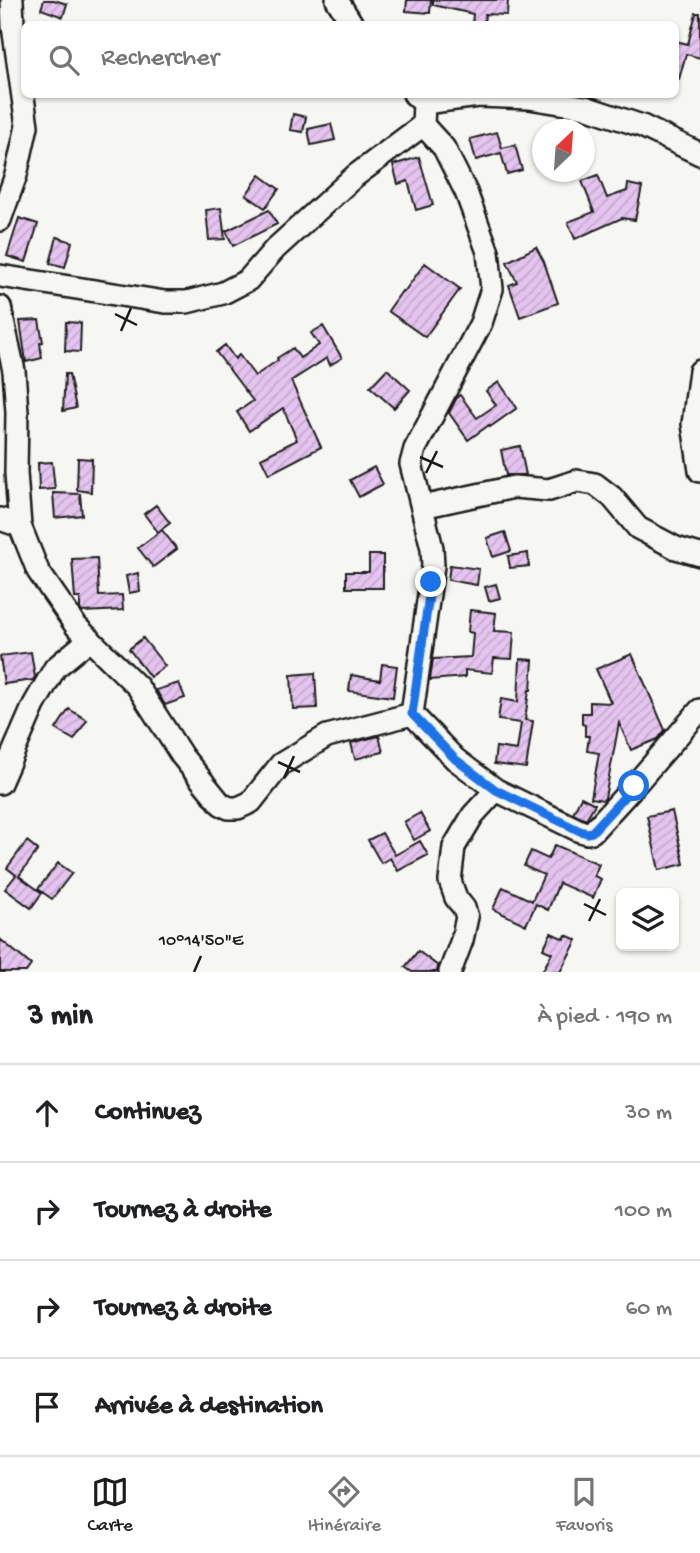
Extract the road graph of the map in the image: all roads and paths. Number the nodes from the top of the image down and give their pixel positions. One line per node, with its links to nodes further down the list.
1 (12, 0): 4 (street)
2 (337, 0): 3 (street)
3 (350, 21)
4 (21, 83)
5 (23, 98): 11 (street)
6 (439, 98): 8 (street)
7 (529, 98): 10 (street)
8 (419, 99): 9 (street)
9 (423, 125): 12 (street); 16 (street)
10 (700, 154)
11 (0, 220)
12 (0, 276)
13 (0, 307): 17 (street)
14 (700, 371): 15 (street)
15 (700, 471)
16 (422, 507): 18 (street); 21 (street)
17 (10, 522): 19 (street)
18 (700, 555)
19 (90, 639): 21 (street); 22 (street)
20 (700, 710): 23 (street)
21 (412, 714): 23 (street)
22 (0, 783)
23 (496, 790): 24 (street)
24 (450, 972)

